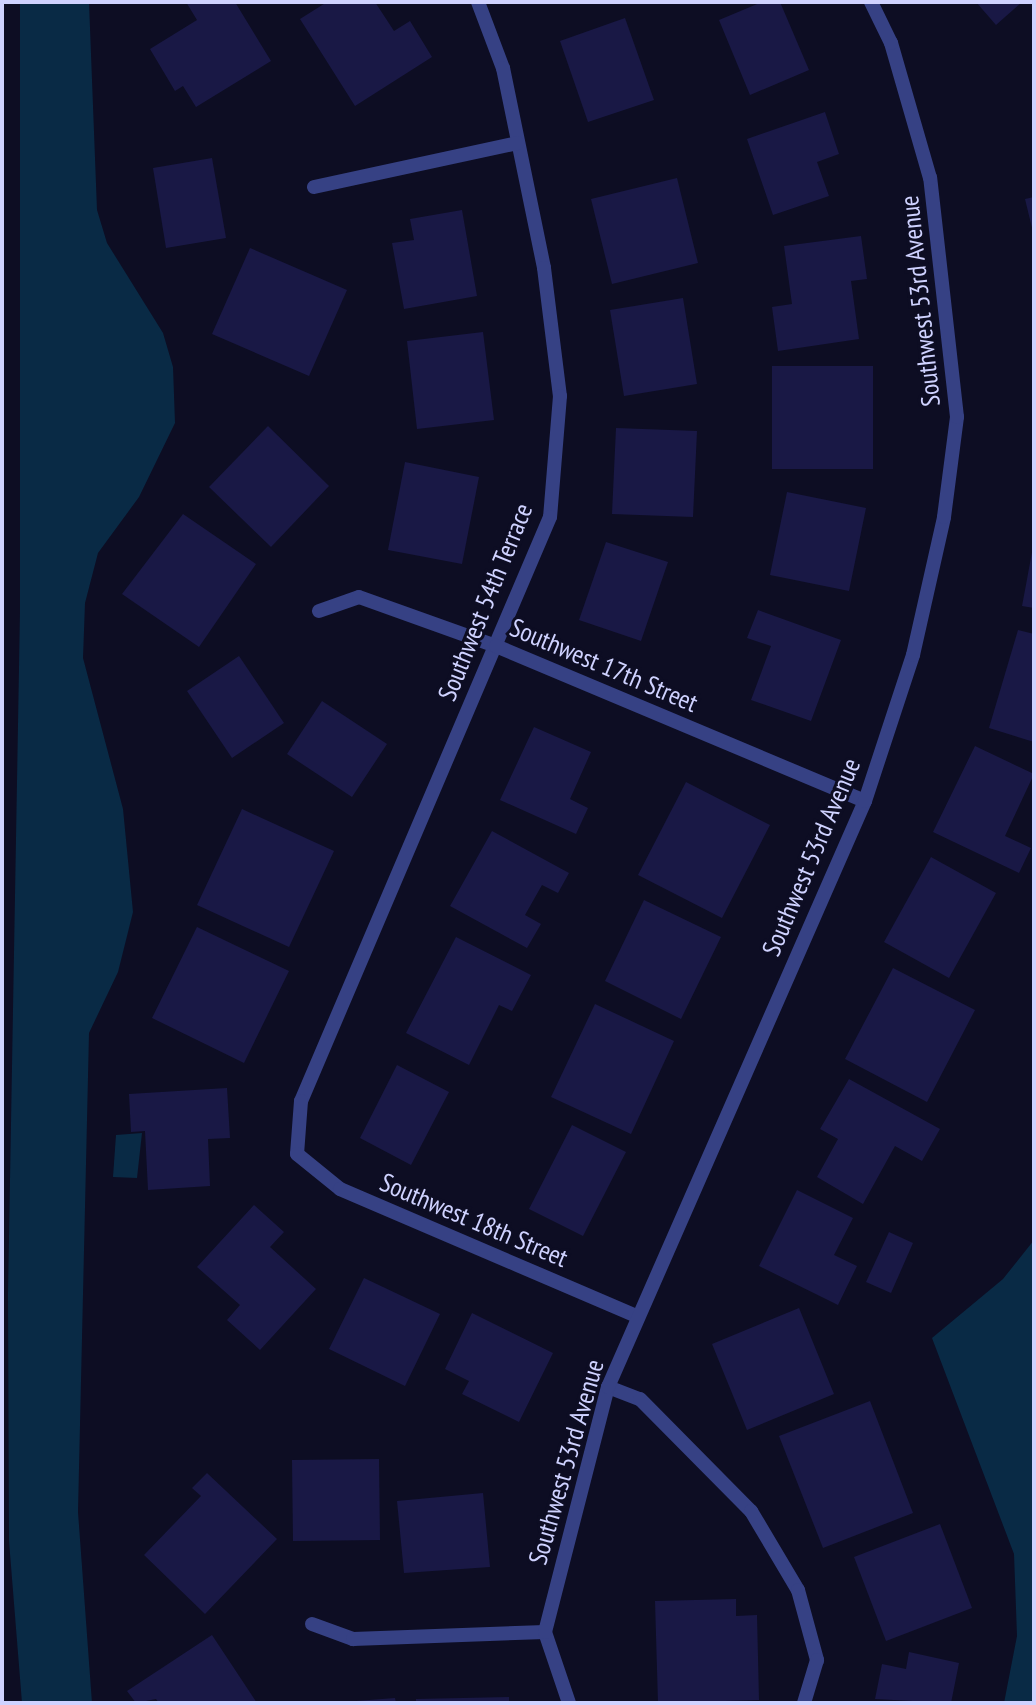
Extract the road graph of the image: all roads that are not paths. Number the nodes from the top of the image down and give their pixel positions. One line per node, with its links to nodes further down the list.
1 (478, 2): 3 (street, Southwest 54th Terrace)
2 (871, 2): 7 (street, Southwest 53rd Avenue)
3 (517, 143): 4 (street); 6 (street, Southwest 54th Terrace)
4 (314, 187)
5 (319, 611): 6 (street, Southwest 17th Street)
6 (496, 646): 7 (street, Southwest 17th Street); 8 (street, Southwest 54th Terrace)
7 (865, 801): 9 (street, Southwest 53rd Avenue)
8 (298, 1154): 9 (street, Southwest 18th Street)
9 (638, 1317): 10 (street, Southwest 53rd Avenue)
10 (608, 1387): 12 (street, Southwest 53rd Avenue); 14 (street)
11 (312, 1624): 12 (street)
12 (545, 1632): 13 (street)
13 (569, 1703)
14 (804, 1703)

